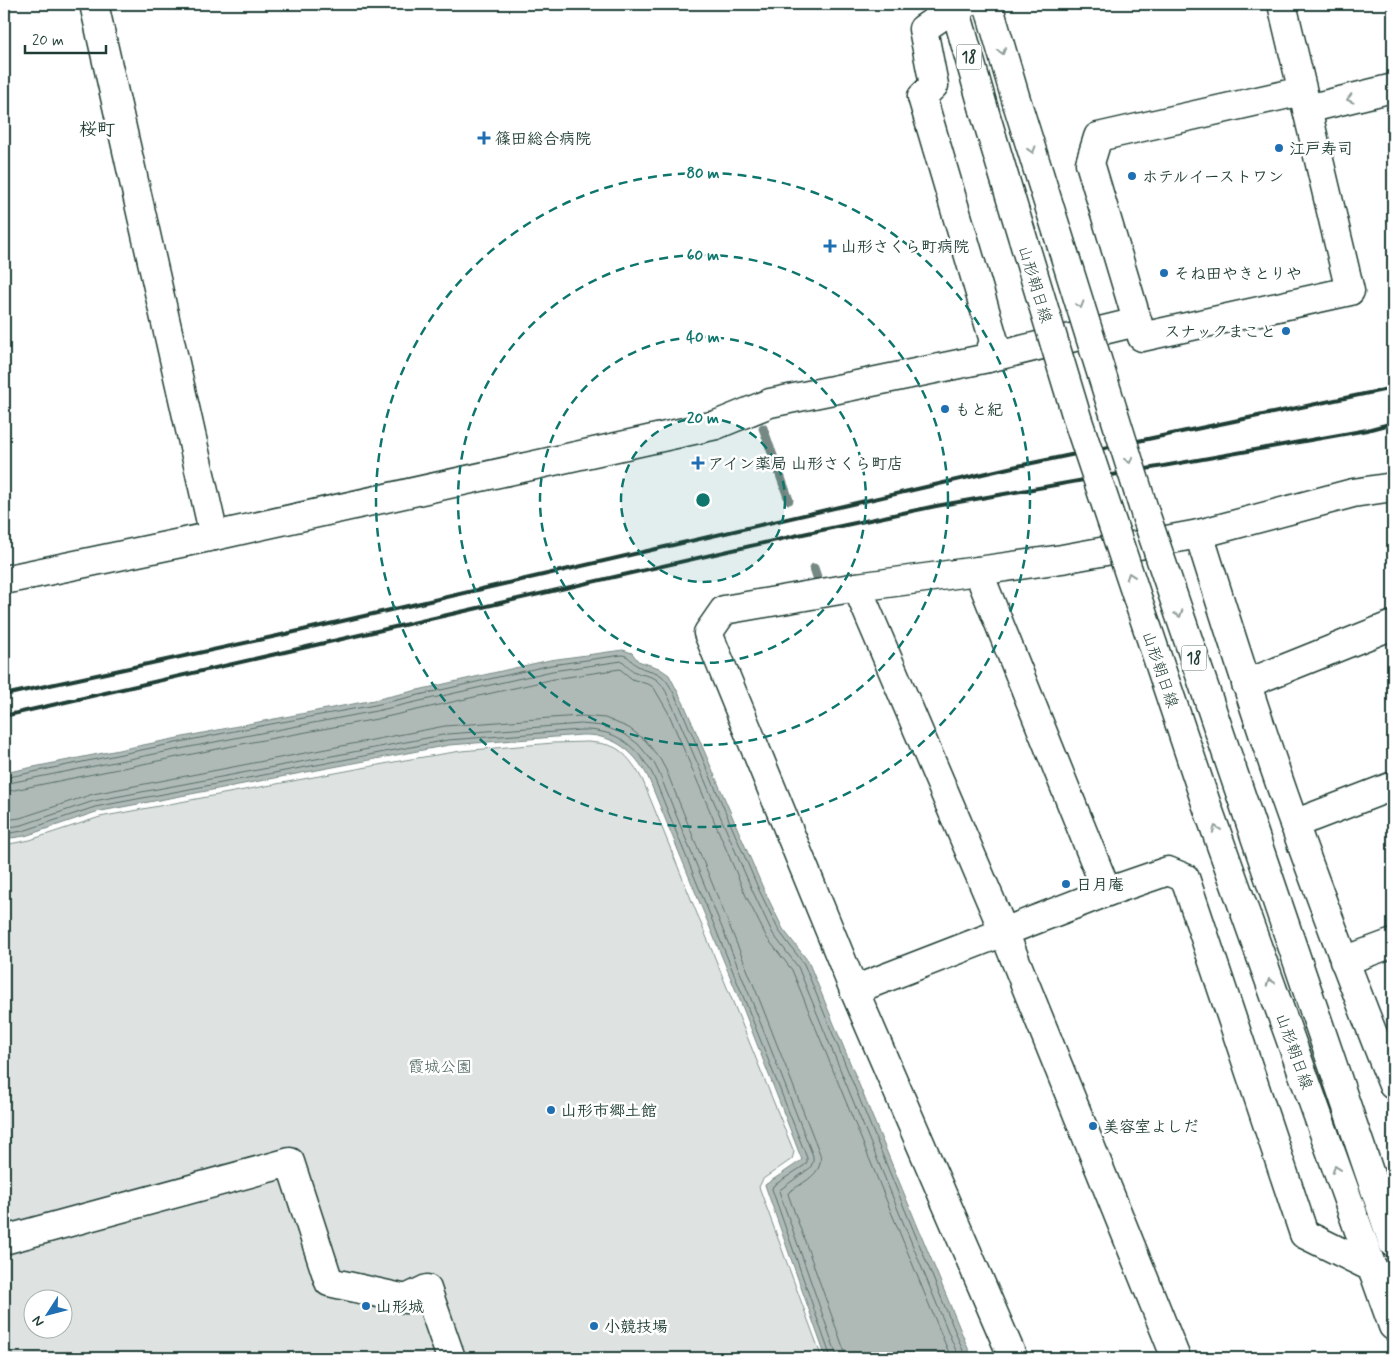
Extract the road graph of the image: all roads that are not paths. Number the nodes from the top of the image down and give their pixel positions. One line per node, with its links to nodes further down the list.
1 (94, 4): 11 (street)
2 (988, 4): 26 (street, 山形朝日線 / 18, one-way to 26, bridge)
3 (1282, 4): 6 (street)
4 (958, 5): 8 (street); 27 (street, 山形朝日線 / 18, one-way to 4, bridge)
5 (1393, 88): 6 (street, one-way to 6)
6 (1305, 100): 7 (street); 7 (street)
7 (1137, 322): 8 (street)
8 (988, 358): 11 (street)
9 (1393, 487): 10 (street)
10 (1199, 534): 12 (street); 16 (street)
11 (214, 536): 13 (street)
12 (978, 571): 14 (street); 19 (street)
13 (4, 580)
14 (857, 587): 20 (street); 23 (street)
15 (1393, 625): 16 (street)
16 (1246, 684): 18 (street)
17 (1393, 786): 18 (street)
18 (1294, 824): 22 (street)
19 (1107, 892): 20 (street); 27 (street)
20 (1004, 932): 23 (street); 31 (street)
21 (1393, 943): 22 (street)
22 (1344, 961): 24 (street)
23 (854, 990): 30 (street)
24 (1393, 1084)
25 (4, 1240): 29 (street)
26 (1393, 1244)
27 (1373, 1268): 28 (street, 山形朝日線 / 18)
28 (1393, 1326)
29 (451, 1358)
30 (1014, 1358)
31 (1176, 1358)

